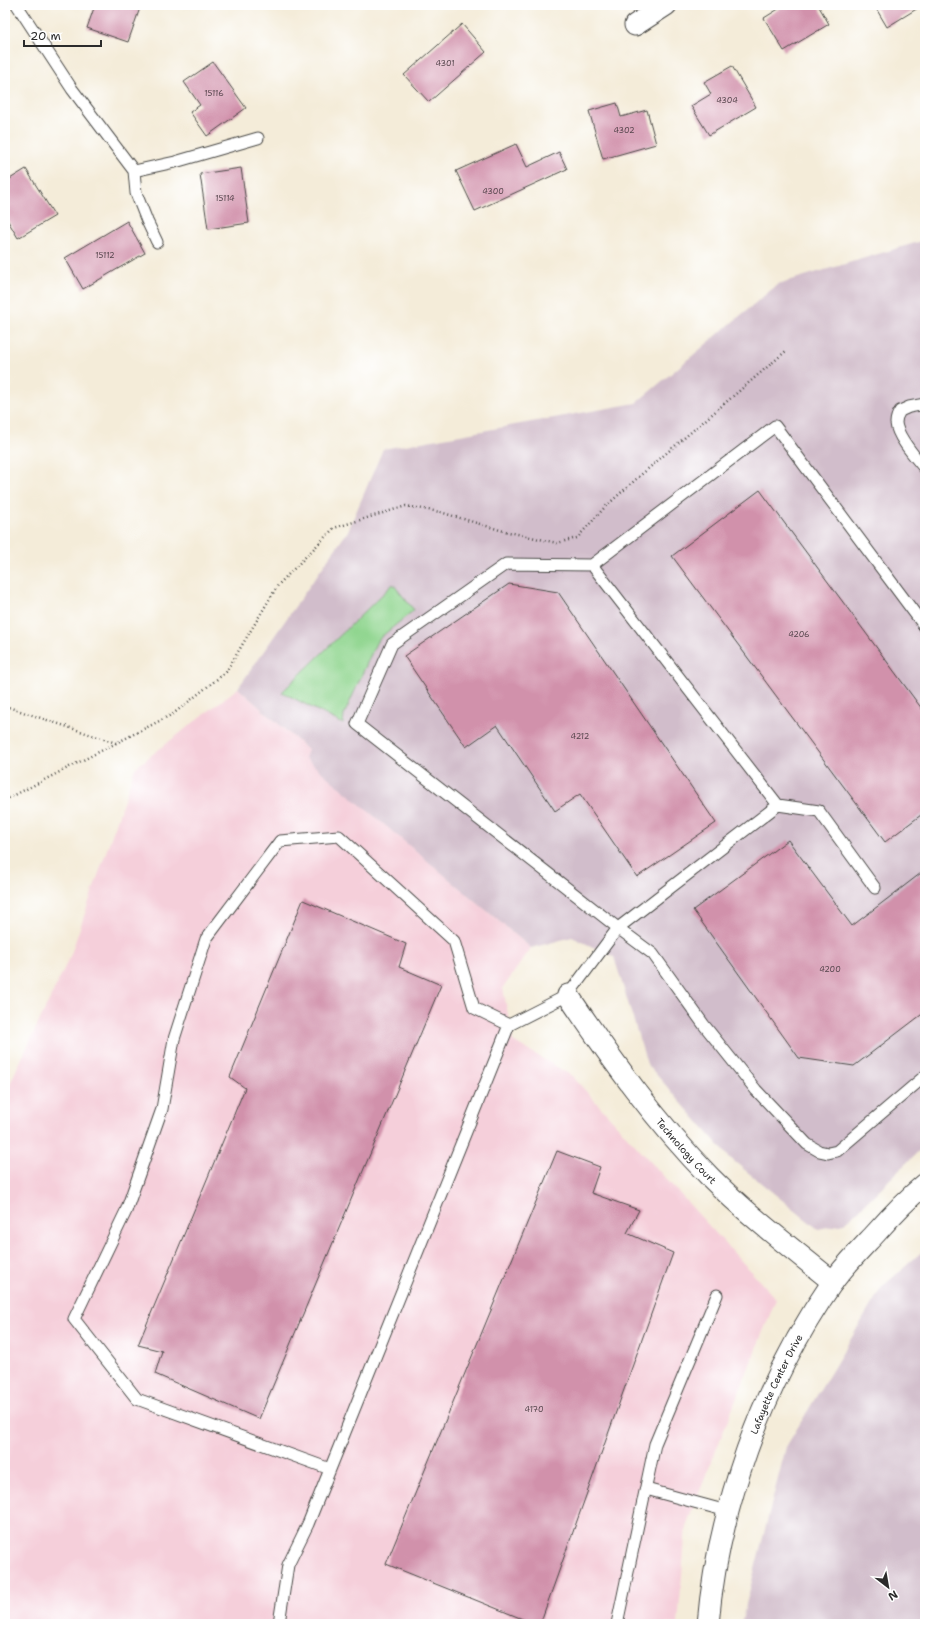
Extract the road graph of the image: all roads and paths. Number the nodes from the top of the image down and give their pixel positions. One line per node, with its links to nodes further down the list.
1 (17, 5): 5 (lane)
2 (666, 5): 3 (street)
3 (635, 25)
4 (258, 138): 5 (lane)
5 (134, 172): 6 (lane)
6 (157, 242)
7 (786, 351): 13 (path)
8 (925, 404): 9 (lane)
9 (925, 469)
10 (592, 565): 11 (lane); 15 (lane); 17 (lane)
11 (925, 627)
12 (5, 706): 13 (path)
13 (116, 743): 14 (path)
14 (5, 800)
15 (778, 805): 16 (lane); 17 (lane)
16 (875, 888)
17 (618, 928): 18 (lane); 20 (lane)
18 (568, 995): 19 (lane); 22 (street, Technology Court)
19 (509, 1025): 24 (lane); 24 (lane)
20 (925, 1076)
21 (925, 1184): 22 (street, Lafayette Center Drive)
22 (833, 1282): 26 (street, Lafayette Center Drive)
23 (717, 1295): 25 (lane)
24 (330, 1468): 27 (lane)
25 (646, 1488): 26 (lane); 28 (lane)
26 (727, 1511): 29 (street, Lafayette Center Drive)
27 (284, 1624)
28 (617, 1624)
29 (708, 1624)

